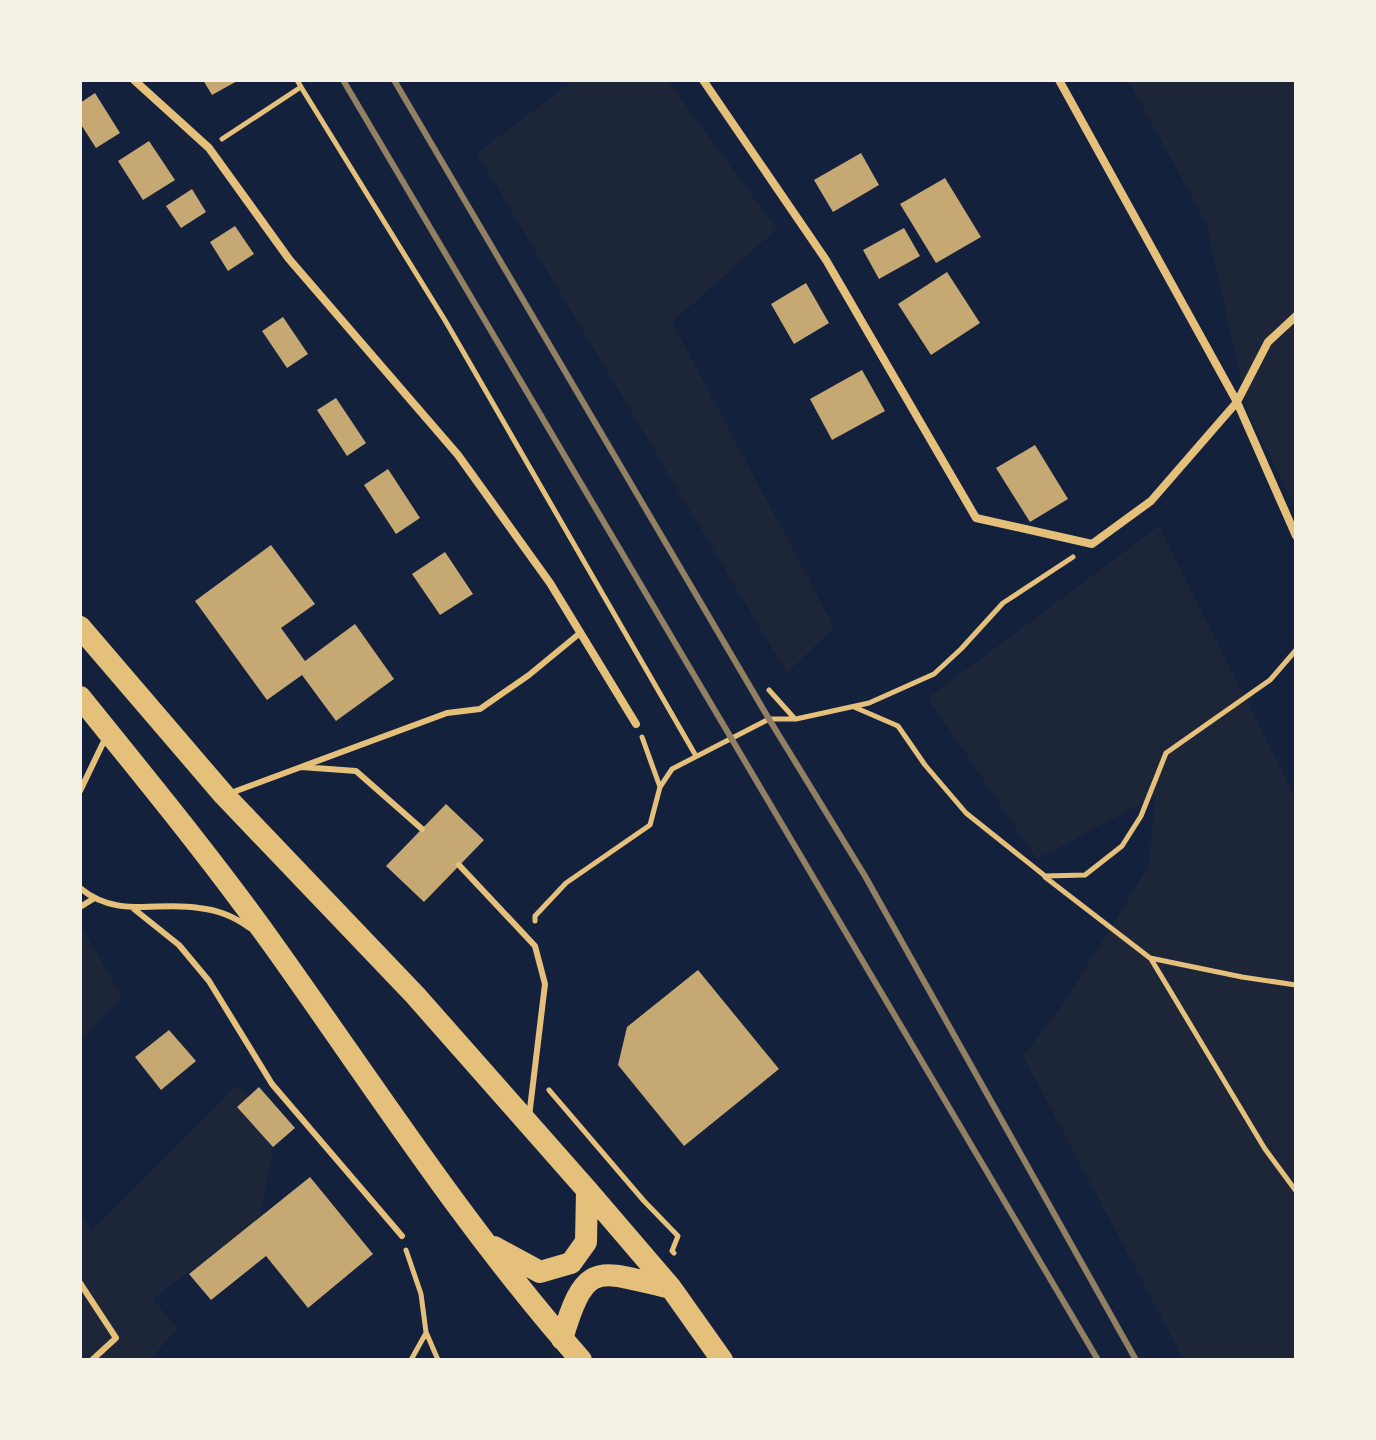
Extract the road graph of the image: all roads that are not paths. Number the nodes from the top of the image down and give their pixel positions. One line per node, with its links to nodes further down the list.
1 (134, 80): 8 (street)
2 (703, 80): 5 (street)
3 (1059, 80): 5 (street)
4 (1296, 316): 5 (street)
5 (1237, 402): 6 (street)
6 (1296, 536)
7 (80, 627): 14 (highway)
8 (580, 633): 10 (street); 12 (lane)
9 (80, 697): 11 (highway)
10 (636, 724)
11 (109, 732): 13 (lane); 21 (highway)
12 (301, 767): 14 (lane); 15 (lane)
13 (80, 791)
14 (224, 795): 22 (highway)
15 (422, 829)
16 (459, 865): 22 (lane)
17 (80, 888): 18 (lane)
18 (93, 899): 19 (lane); 20 (lane)
19 (80, 907)
20 (134, 909): 21 (lane); 24 (lane)
21 (273, 944): 25 (highway)
22 (528, 1123): 23 (highway)
23 (587, 1190): 25 (highway); 27 (highway)
24 (402, 1236)
25 (486, 1243): 28 (highway)
26 (80, 1283): 29 (lane)
27 (671, 1288): 28 (highway); 31 (highway)
28 (562, 1339): 30 (highway)
29 (92, 1360)
30 (581, 1360)
31 (722, 1360)

